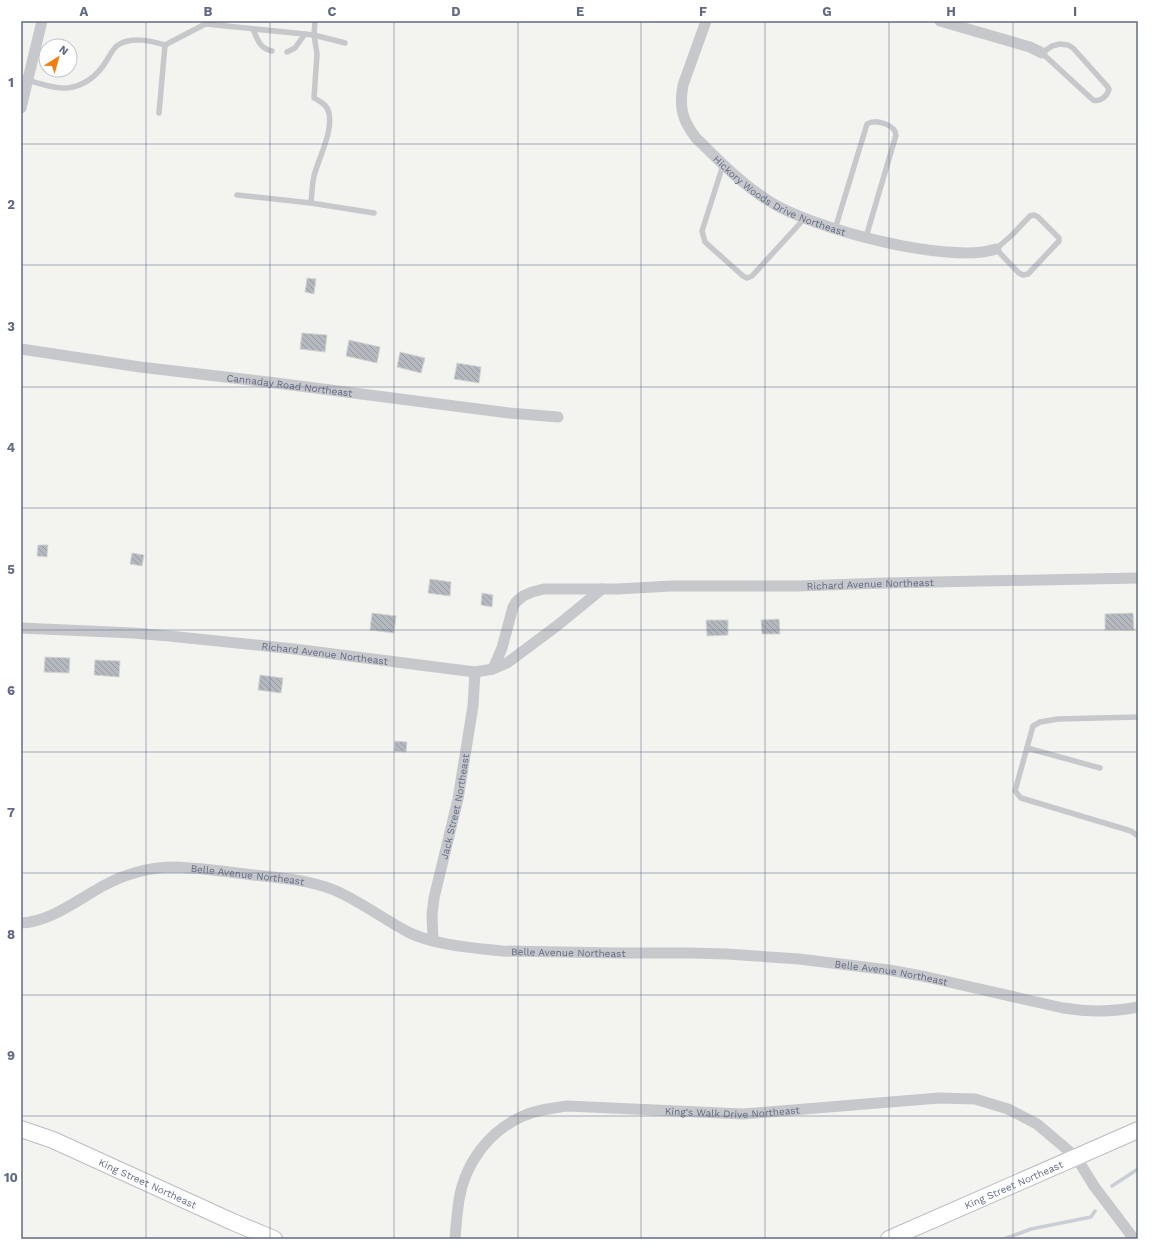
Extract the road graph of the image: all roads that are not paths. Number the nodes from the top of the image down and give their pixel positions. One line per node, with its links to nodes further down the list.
1 (42, 21): 15 (street)
2 (315, 21): 9 (lane)
3 (706, 21): 19 (street, Hickory Woods Drive Northeast)
4 (940, 21): 6 (street)
5 (208, 22): 7 (lane); 11 (lane)
6 (955, 23): 14 (street)
7 (253, 29): 8 (lane); 12 (lane)
8 (305, 34): 9 (lane); 13 (lane)
9 (314, 35): 10 (lane); 21 (lane)
10 (345, 43)
11 (166, 44): 15 (lane); 18 (lane)
12 (272, 51)
13 (287, 52)
14 (1042, 53): 14 (lane)
15 (28, 80): 16 (street)
16 (22, 96): 17 (street)
17 (21, 108)
18 (159, 113)
19 (723, 165): 23 (street, Hickory Woods Drive Northeast); 23 (lane)
20 (237, 195): 21 (lane)
21 (311, 203): 22 (lane)
22 (374, 213)
23 (804, 219): 24 (street, Hickory Woods Drive Northeast)
24 (835, 228): 25 (street, Hickory Woods Drive Northeast); 25 (lane)
25 (866, 237): 26 (street, Hickory Woods Drive Northeast)
26 (996, 249): 26 (lane)
27 (21, 349): 28 (street, Cannaday Road Northeast)
28 (558, 417)
29 (1138, 578): 30 (street, Richard Avenue Northeast)
30 (602, 589): 32 (street, Richard Avenue Northeast); 32 (street, Richard Avenue Northeast)
31 (21, 628): 33 (street, Richard Avenue Northeast)
32 (493, 669): 33 (street, Richard Avenue Northeast)
33 (475, 672): 39 (street, Jack Street Northeast)
34 (1138, 717): 35 (lane)
35 (1027, 748): 36 (lane); 37 (lane)
36 (1100, 768)
37 (1138, 836)
38 (21, 923): 39 (street, Belle Avenue Northeast)
39 (433, 940): 40 (street, Belle Avenue Northeast)
40 (1138, 1007)
41 (21, 1129): 44 (street, King Street Northeast)
42 (1138, 1130): 43 (street, King Street Northeast)
43 (1076, 1157): 45 (street, King's Walk Drive Northeast); 46 (street, King Street Northeast); 47 (street, King's Walk Drive Northeast)
44 (274, 1239)
45 (455, 1239)
46 (889, 1239)
47 (1134, 1239)

